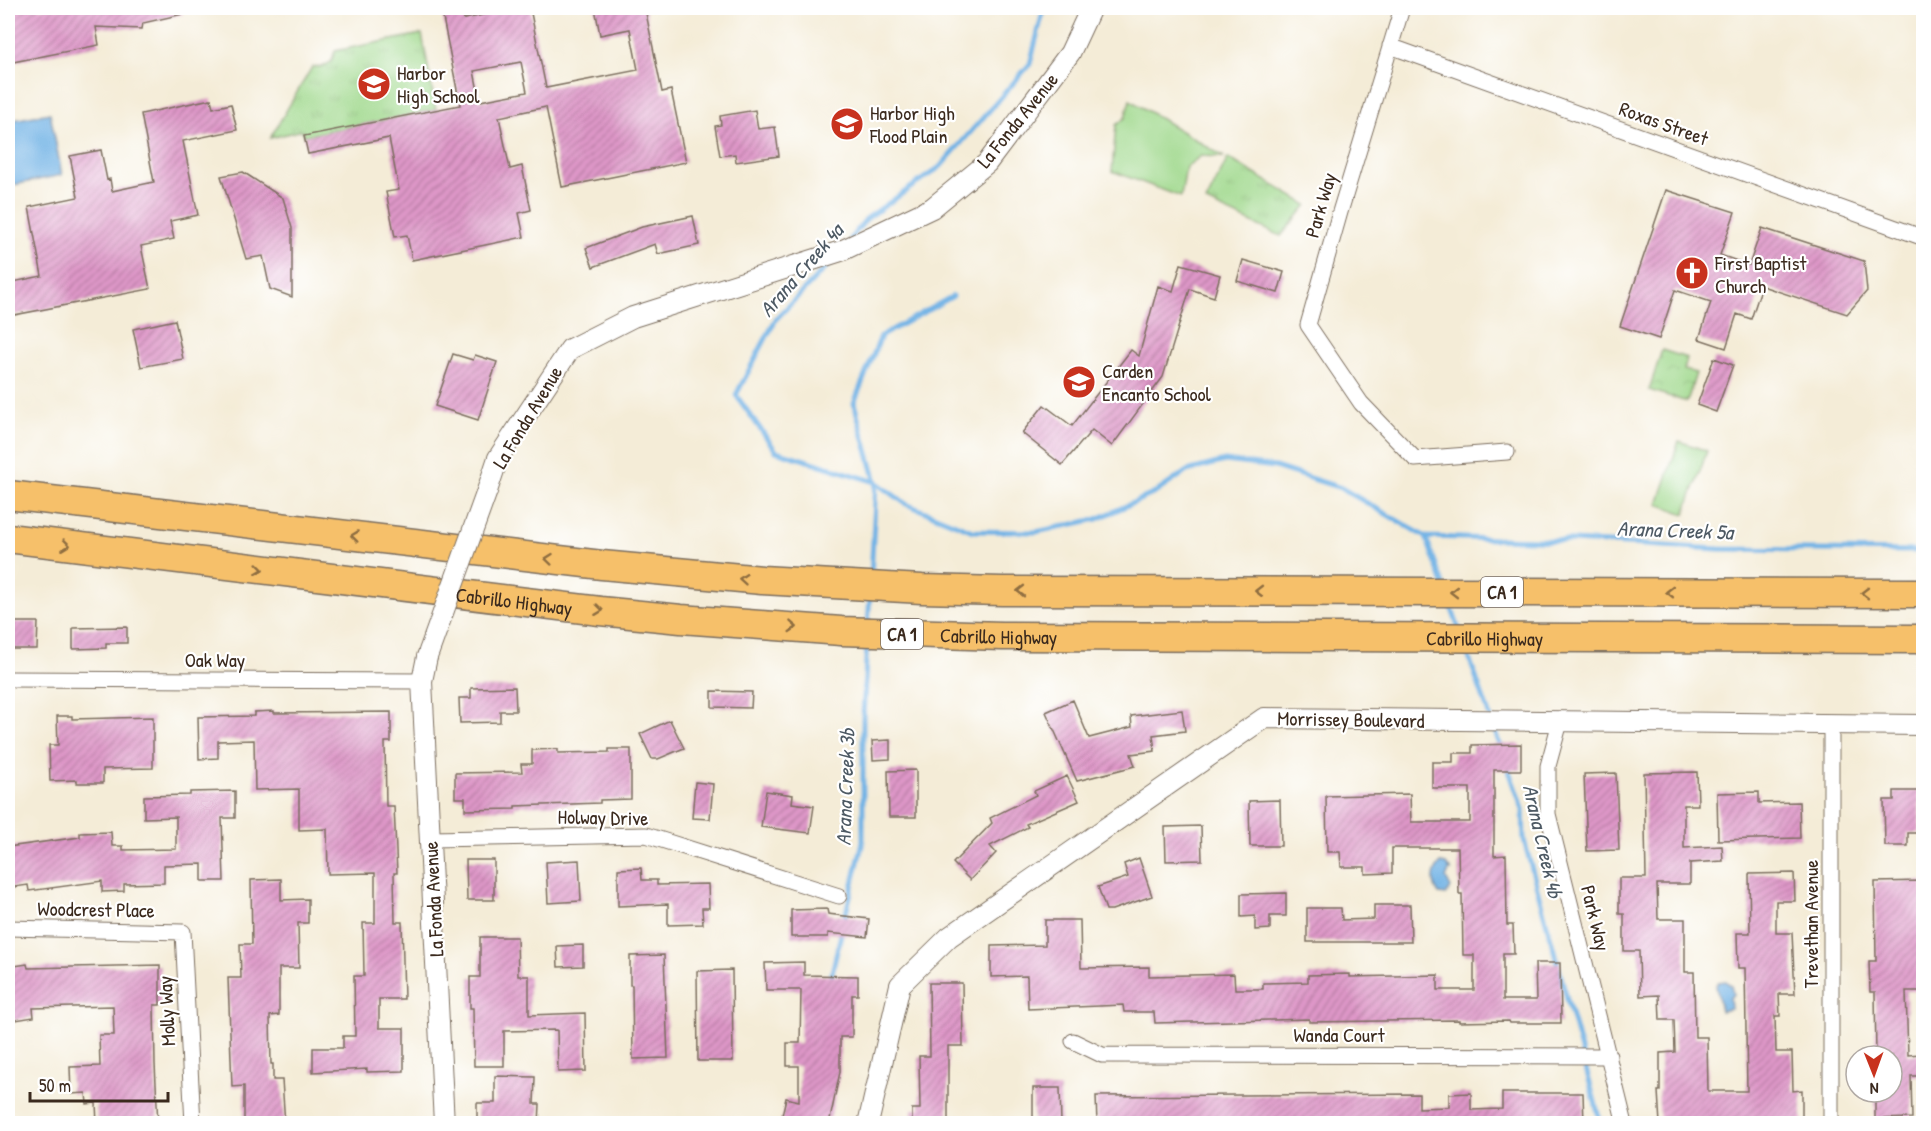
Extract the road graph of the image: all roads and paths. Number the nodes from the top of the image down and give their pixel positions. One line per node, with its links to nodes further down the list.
1 (1090, 8): 13 (street, La Fonda Avenue, bridge)
2 (1402, 8): 3 (street, Park Way)
3 (1390, 46): 4 (street, Roxas Street); 5 (street, Park Way)
4 (1923, 238)
5 (1507, 452)
6 (8, 495): 8 (highway, CA 1, one-way to 6)
7 (8, 538): 9 (highway, Cabrillo Highway / CA 1, one-way to 9)
8 (1923, 593)
9 (1803, 639): 10 (highway, Cabrillo Highway / CA 1); 11 (highway)
10 (1923, 639)
11 (1923, 646)
12 (8, 679): 13 (street, Oak Way)
13 (422, 681): 17 (street, La Fonda Avenue)
14 (1560, 722): 15 (street, Morrissey Boulevard); 22 (street, Park Way); 25 (street, Morrissey Boulevard)
15 (1831, 724): 16 (street, Morrissey Boulevard); 27 (street, Trevethan Avenue)
16 (1923, 725)
17 (430, 839): 18 (street, Holway Drive); 24 (street, La Fonda Avenue)
18 (839, 896)
19 (8, 928): 20 (street, Woodcrest Place)
20 (183, 932): 23 (street, Molly Way)
21 (1073, 1041): 22 (street, Wanda Court)
22 (1609, 1056): 26 (street, Park Way)
23 (193, 1124)
24 (444, 1124)
25 (868, 1124)
26 (1625, 1124)
27 (1831, 1124)

